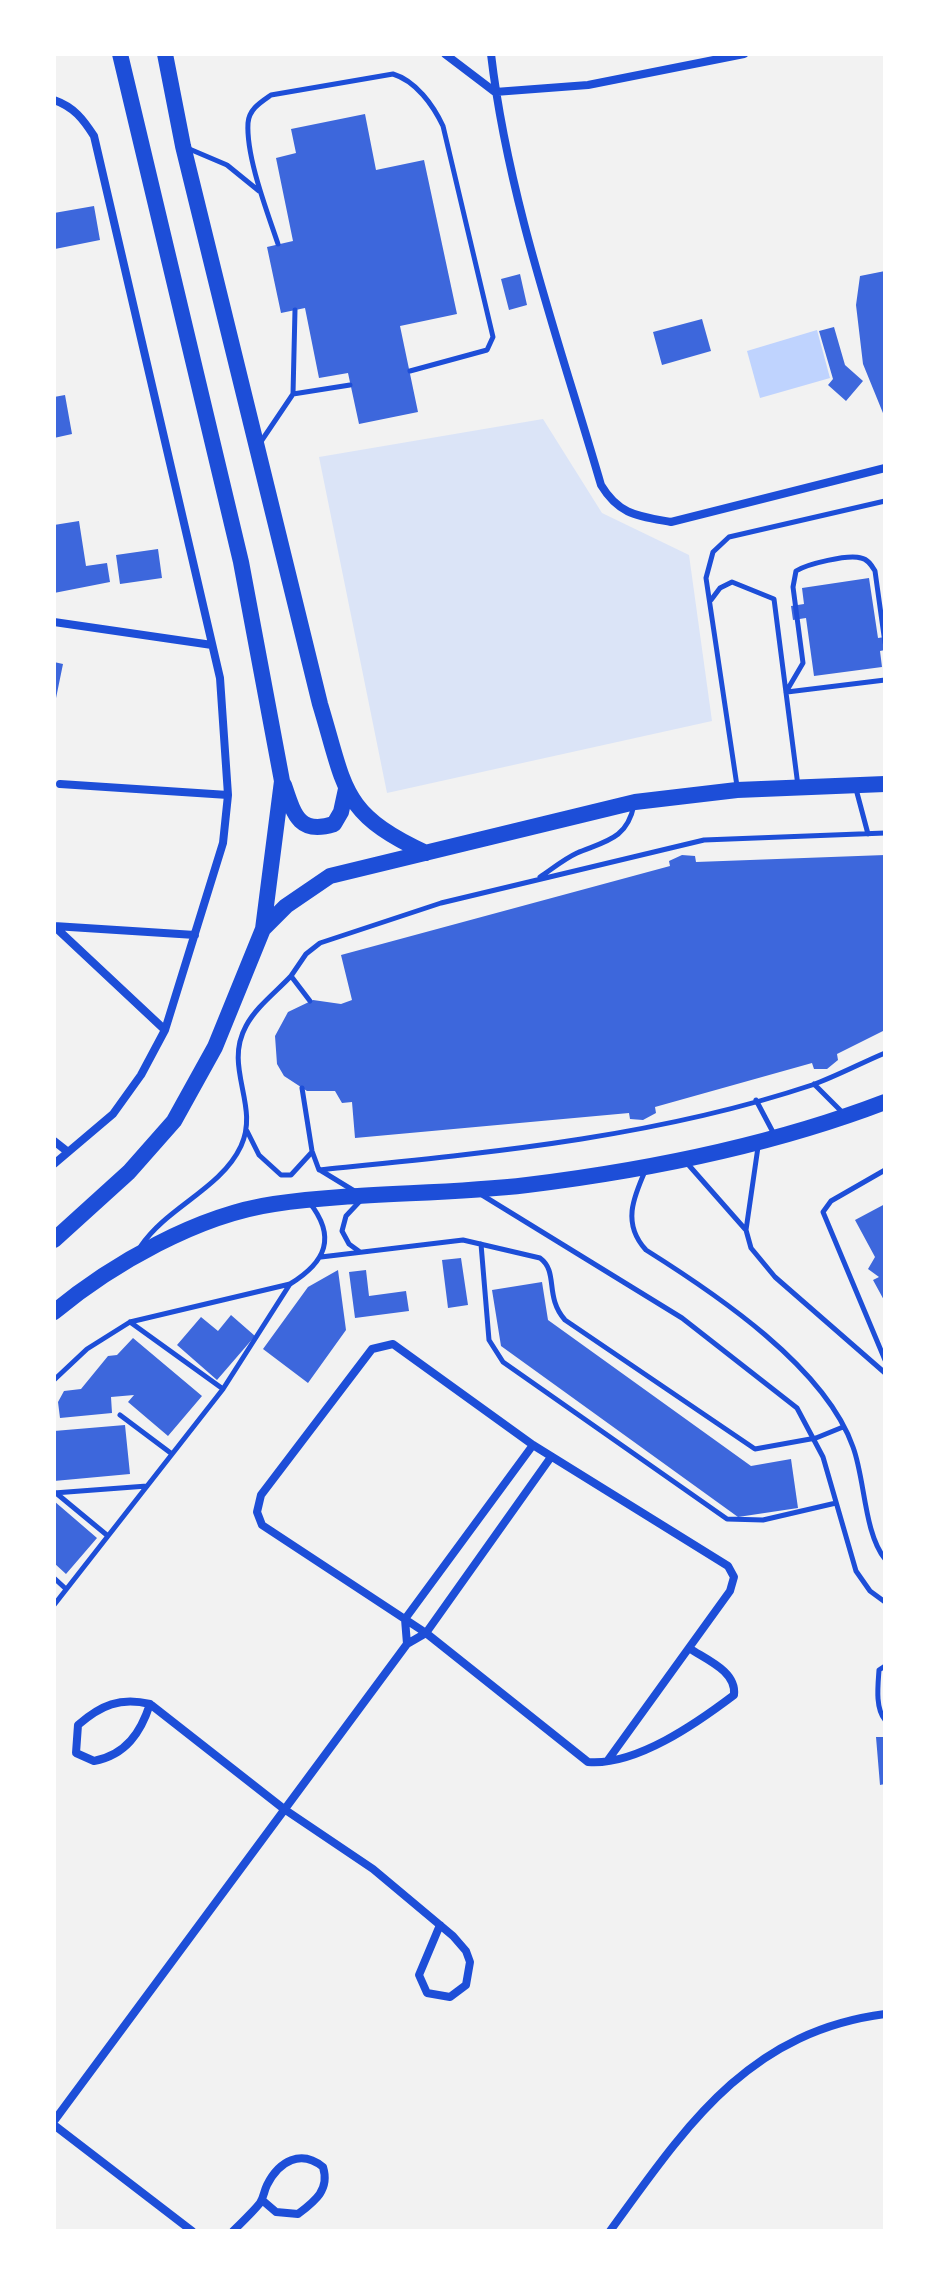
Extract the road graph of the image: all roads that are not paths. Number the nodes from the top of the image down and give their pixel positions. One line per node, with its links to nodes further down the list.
1 (120, 54): 24 (main road)
2 (165, 54): 8 (main road)
3 (445, 54): 6 (street)
4 (491, 54): 6 (street)
5 (744, 54): 6 (street)
6 (495, 92): 16 (street)
7 (54, 100): 21 (street)
8 (183, 146): 9 (lane); 15 (main road)
9 (259, 191): 10 (lane); 12 (lane)
10 (278, 244)
11 (295, 310): 14 (lane)
12 (410, 371)
13 (350, 385): 14 (lane)
14 (293, 394): 15 (lane)
15 (258, 446): 29 (main road)
16 (885, 468)
17 (885, 501): 18 (lane)
18 (710, 601): 23 (lane); 30 (lane)
19 (54, 622): 21 (street)
20 (885, 643): 23 (lane)
21 (212, 645): 31 (street)
22 (885, 680): 23 (lane)
23 (786, 692): 28 (lane)
24 (282, 781): 29 (main road); 38 (main road)
25 (60, 784): 31 (street)
26 (885, 784): 27 (main road)
27 (854, 785): 28 (main road); 34 (lane)
28 (798, 787): 30 (main road)
29 (346, 789): 35 (main road)
30 (737, 790): 32 (main road)
31 (228, 795): 39 (street)
32 (635, 802): 35 (main road); 36 (lane)
33 (885, 833): 34 (lane)
34 (868, 834): 36 (lane)
35 (426, 853): 38 (main road)
36 (535, 879): 40 (lane)
37 (54, 926): 39 (street); 42 (street)
38 (263, 929): 63 (main road)
39 (195, 935): 42 (street)
40 (291, 976): 41 (lane); 49 (lane)
41 (310, 1001)
42 (165, 1030): 53 (street)
43 (885, 1053): 44 (lane)
44 (814, 1084): 46 (lane); 48 (lane)
45 (302, 1088): 52 (lane)
46 (756, 1100): 50 (lane); 57 (lane)
47 (885, 1102): 48 (main road)
48 (846, 1117): 50 (main road)
49 (247, 1130): 52 (lane); 67 (lane)
50 (767, 1140): 54 (main road); 62 (lane)
51 (54, 1141): 53 (street)
52 (312, 1151): 57 (lane)
53 (68, 1152): 55 (street)
54 (683, 1160): 56 (main road); 62 (lane)
55 (54, 1164)
56 (646, 1168): 59 (main road); 76 (lane)
57 (319, 1170): 60 (lane)
58 (885, 1170): 71 (lane)
59 (472, 1189): 60 (main road); 77 (lane)
60 (364, 1197): 61 (main road); 65 (lane)
61 (308, 1201): 66 (lane); 67 (main road)
62 (746, 1230): 72 (lane)
63 (54, 1240)
64 (481, 1244): 65 (lane); 77 (lane); 83 (lane)
65 (360, 1252): 66 (lane)
66 (321, 1257): 68 (lane)
67 (132, 1260): 69 (main road)
68 (290, 1284): 70 (lane); 74 (lane)
69 (54, 1312)
70 (130, 1322): 73 (lane); 74 (lane)
71 (885, 1360)
72 (885, 1373)
73 (54, 1380)
74 (223, 1389): 79 (lane)
75 (120, 1415): 79 (lane)
76 (843, 1427): 77 (lane); 85 (lane)
77 (816, 1438): 83 (lane)
78 (533, 1445): 80 (street); 90 (street); 90 (street)
79 (172, 1454): 81 (lane)
80 (551, 1457): 91 (street); 93 (street)
81 (147, 1486): 82 (lane); 84 (lane)
82 (55, 1493): 84 (lane)
83 (836, 1503): 88 (lane)
84 (108, 1536): 87 (lane)
85 (885, 1559)
86 (54, 1578): 87 (lane)
87 (66, 1589): 89 (lane)
88 (885, 1602)
89 (54, 1605)
90 (405, 1619): 91 (street); 92 (street)
91 (426, 1633): 92 (street); 97 (street)
92 (407, 1644): 98 (street)
93 (689, 1648): 97 (street); 97 (street)
94 (885, 1666): 96 (lane)
95 (150, 1704): 95 (street); 98 (street)
96 (885, 1720)
97 (608, 1760)
98 (284, 1809): 99 (street); 101 (street)
99 (440, 1925): 99 (street)
100 (885, 2014): 105 (street)
101 (54, 2123): 103 (street)
102 (262, 2200): 102 (street); 104 (street)
103 (192, 2231)
104 (233, 2231)
105 (610, 2231)

